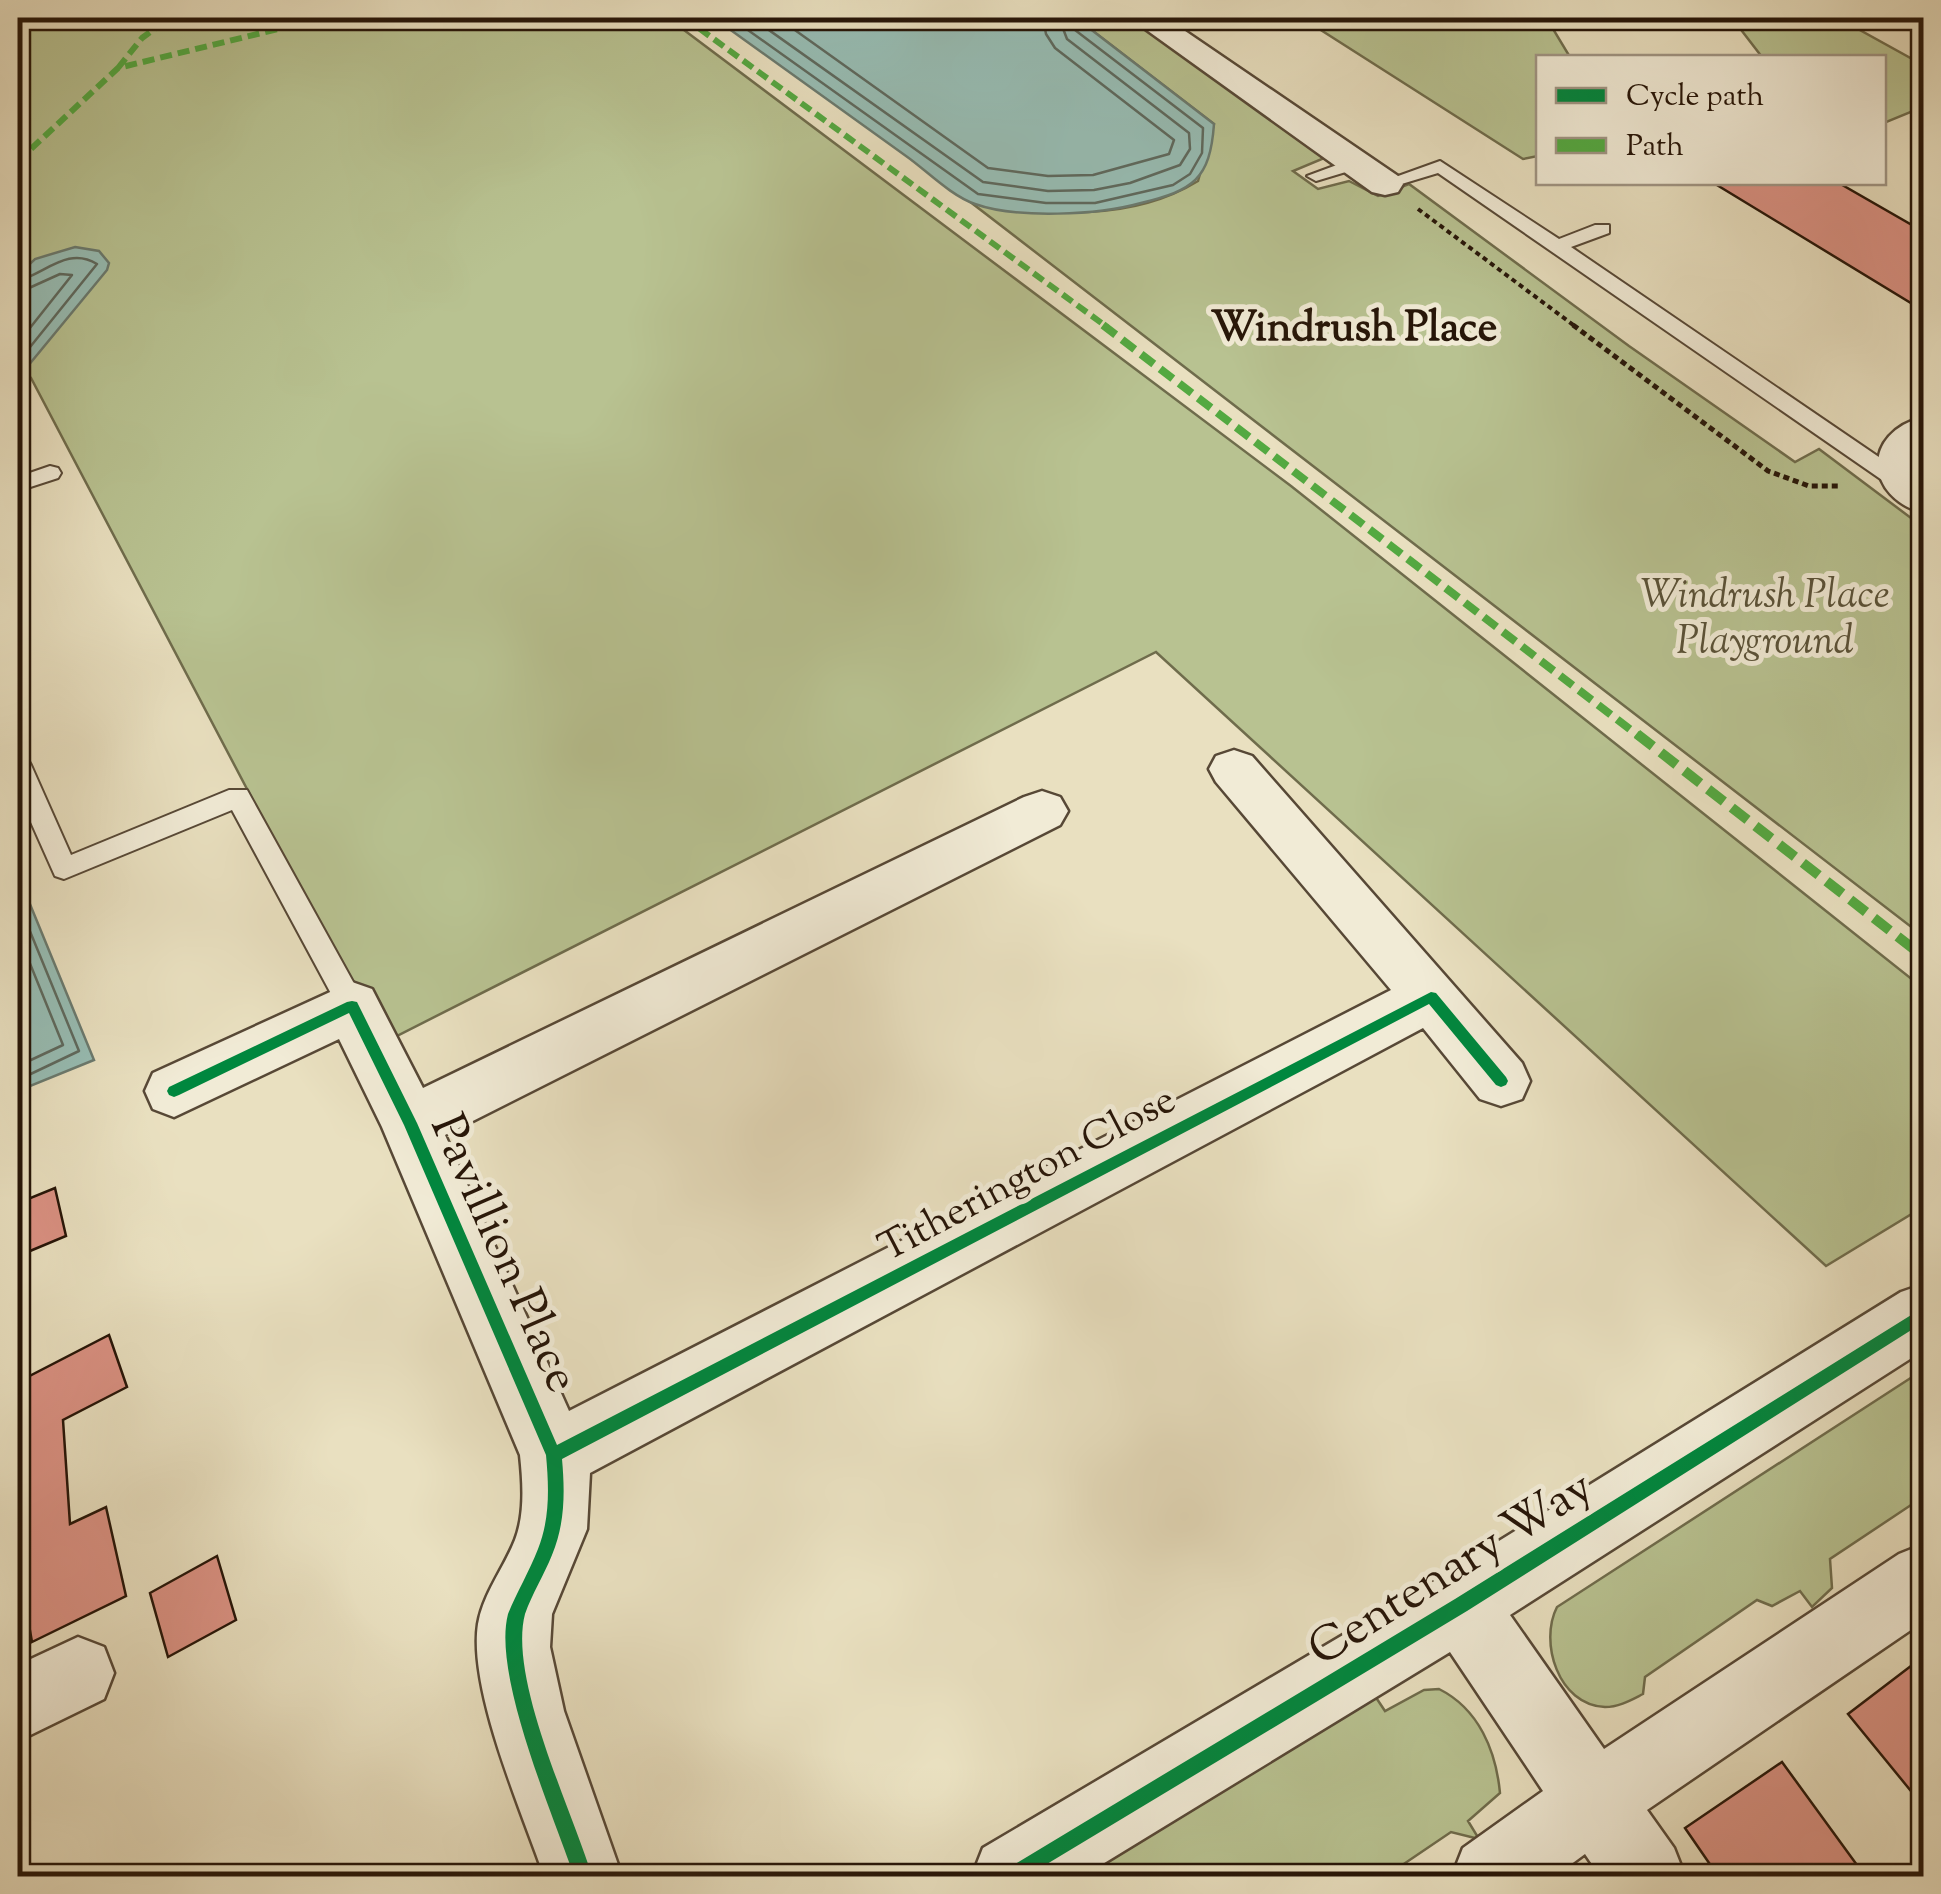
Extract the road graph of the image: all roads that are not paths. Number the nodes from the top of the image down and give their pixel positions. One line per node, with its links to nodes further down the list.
1 (1146, 18): 2 (street)
2 (1353, 164): 3 (lane); 4 (street)
3 (1316, 176)
4 (1385, 184): 6 (lane)
5 (1602, 229): 6 (lane)
6 (1558, 246): 10 (lane)
7 (1924, 430): 10 (street)
8 (50, 473): 9 (lane)
9 (18, 484)
10 (1904, 485)
11 (18, 765): 15 (lane)
12 (1234, 770): 14 (street)
13 (1042, 810): 18 (street, Pavillion Place)
14 (1431, 997): 16 (street); 20 (street, Titherington Close)
15 (352, 1006): 17 (street); 18 (street, Pavillion Place)
16 (1501, 1081)
17 (174, 1090)
18 (410, 1122): 20 (street, Pavillion Place)
19 (1924, 1314): 22 (street, Centenary Way)
20 (554, 1454): 24 (street, Pavillion Place)
21 (1924, 1579): 23 (street)
22 (1461, 1604): 23 (street); 25 (street, Centenary Way)
23 (1593, 1801): 26 (street); 27 (street)
24 (582, 1876)
25 (1011, 1876)
26 (1492, 1876)
27 (1646, 1876)

